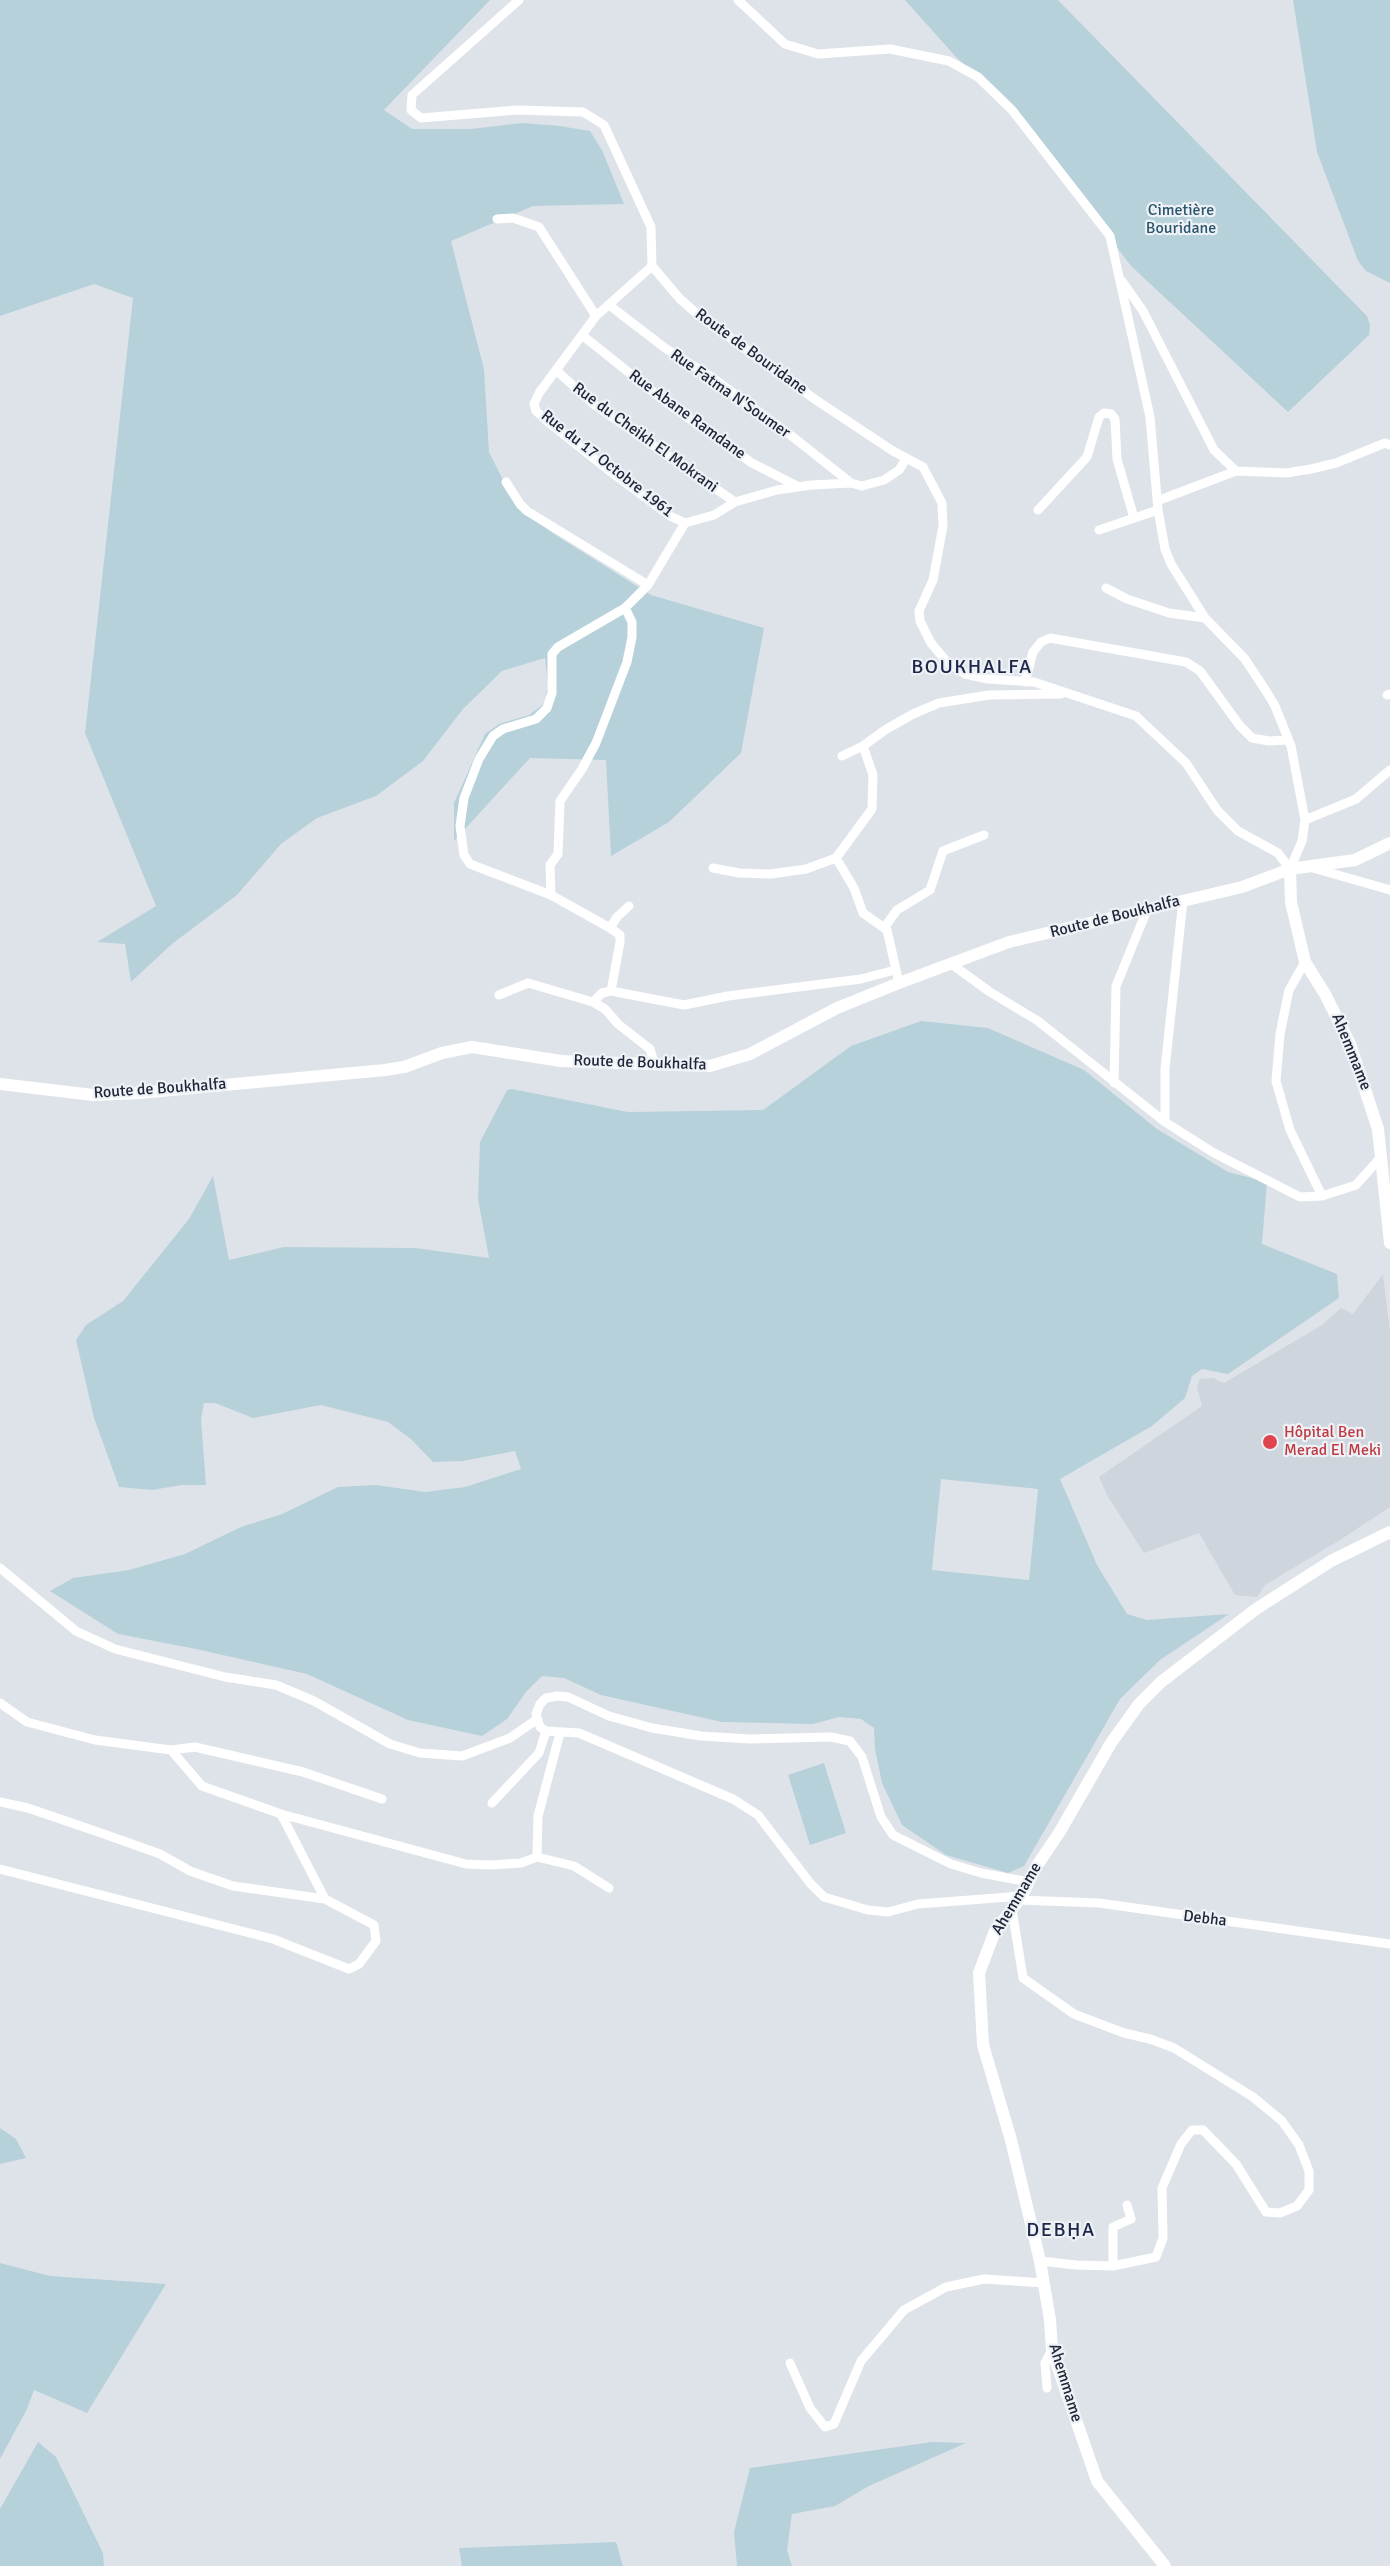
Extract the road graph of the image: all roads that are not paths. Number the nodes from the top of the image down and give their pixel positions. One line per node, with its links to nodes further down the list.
1 (519, 0): 4 (street)
2 (738, 0): 5 (street)
3 (497, 219): 7 (street)
4 (652, 267): 6 (street, Rue du 17 Octobre 1961); 11 (street, Route de Bouridane)
5 (1119, 277): 12 (street); 17 (street)
6 (609, 305): 7 (street, Rue du 17 Octobre 1961); 14 (street, Rue Fatma N'Soumer)
7 (596, 316): 8 (street, Rue du 17 Octobre 1961)
8 (582, 335): 9 (street, Rue du 17 Octobre 1961); 15 (street, Rue Abane Ramdane)
9 (557, 371): 16 (street, Rue du Cheikh El Mokrani); 20 (street, Rue du 17 Octobre 1961)
10 (1389, 442): 12 (street)
11 (906, 459): 14 (street); 26 (street, Route de Bouridane)
12 (1236, 471): 17 (street)
13 (506, 482): 22 (street)
14 (851, 483): 15 (street)
15 (796, 486): 16 (street)
16 (735, 502): 20 (street)
17 (1158, 505): 19 (street); 25 (street)
18 (1038, 510): 19 (street)
19 (1134, 518): 21 (street)
20 (685, 523): 22 (street)
21 (1099, 530)
22 (648, 585): 24 (street)
23 (1107, 588): 25 (street)
24 (625, 608): 40 (street); 40 (street)
25 (1205, 618): 28 (street)
26 (1025, 682): 27 (street); 28 (street)
27 (1070, 694): 29 (street); 38 (street)
28 (1288, 740): 32 (street)
29 (863, 746): 30 (street); 35 (street)
30 (842, 756)
31 (1390, 770): 32 (street)
32 (1305, 820): 38 (street)
33 (984, 835): 45 (street)
34 (1390, 843): 36 (street, Route de Boukhalfa)
35 (836, 858): 37 (street); 45 (street)
36 (1307, 866): 38 (street, Route de Boukhalfa); 39 (street)
37 (713, 868)
38 (1290, 869): 41 (street, Route de Boukhalfa); 46 (street, Ahemmame)
39 (1390, 890)
40 (551, 895): 44 (street)
41 (1184, 900): 43 (street, Route de Boukhalfa); 56 (street)
42 (629, 906): 44 (street)
43 (1147, 910): 47 (street, Route de Boukhalfa); 54 (street)
44 (610, 928): 50 (street)
45 (884, 928): 48 (street)
46 (1305, 962): 57 (street, Ahemmame); 58 (street)
47 (950, 963): 49 (street, Route de Boukhalfa); 54 (street)
48 (895, 970): 49 (street); 50 (street)
49 (899, 982): 53 (street, Route de Boukhalfa)
50 (611, 991): 52 (street)
51 (499, 995): 52 (street)
52 (593, 1002): 53 (street)
53 (655, 1065): 55 (street, Route de Boukhalfa)
54 (1114, 1083): 56 (street)
55 (0, 1084)
56 (1165, 1122): 58 (street)
57 (1382, 1157): 58 (street); 59 (street, Ahemmame)
58 (1322, 1196)
59 (1390, 1243)
60 (1390, 1532): 73 (street, Ahemmame)
61 (0, 1568): 63 (street)
62 (0, 1703): 66 (street)
63 (536, 1720): 64 (street); 73 (street)
64 (546, 1731): 65 (street, Debha); 69 (street)
65 (560, 1733): 71 (street); 76 (street, Debha)
66 (171, 1750): 67 (street); 70 (street)
67 (382, 1800)
68 (0, 1803): 75 (street)
69 (492, 1803)
70 (281, 1814): 71 (street); 75 (street)
71 (537, 1857): 74 (street)
72 (0, 1869): 75 (street)
73 (1029, 1881): 76 (street, Ahemmame)
74 (609, 1888)
75 (326, 1899)
76 (1018, 1901): 77 (street, Debha); 79 (street, Ahemmame); 80 (street)
77 (1390, 1944)
78 (1127, 2205): 80 (street)
79 (1040, 2261): 80 (street); 81 (street, Ahemmame)
80 (1113, 2266)
81 (1044, 2283): 82 (street, Ahemmame); 83 (street)
82 (1052, 2350): 84 (street); 85 (street, Ahemmame)
83 (790, 2363)
84 (1047, 2388)
85 (1166, 2566)

